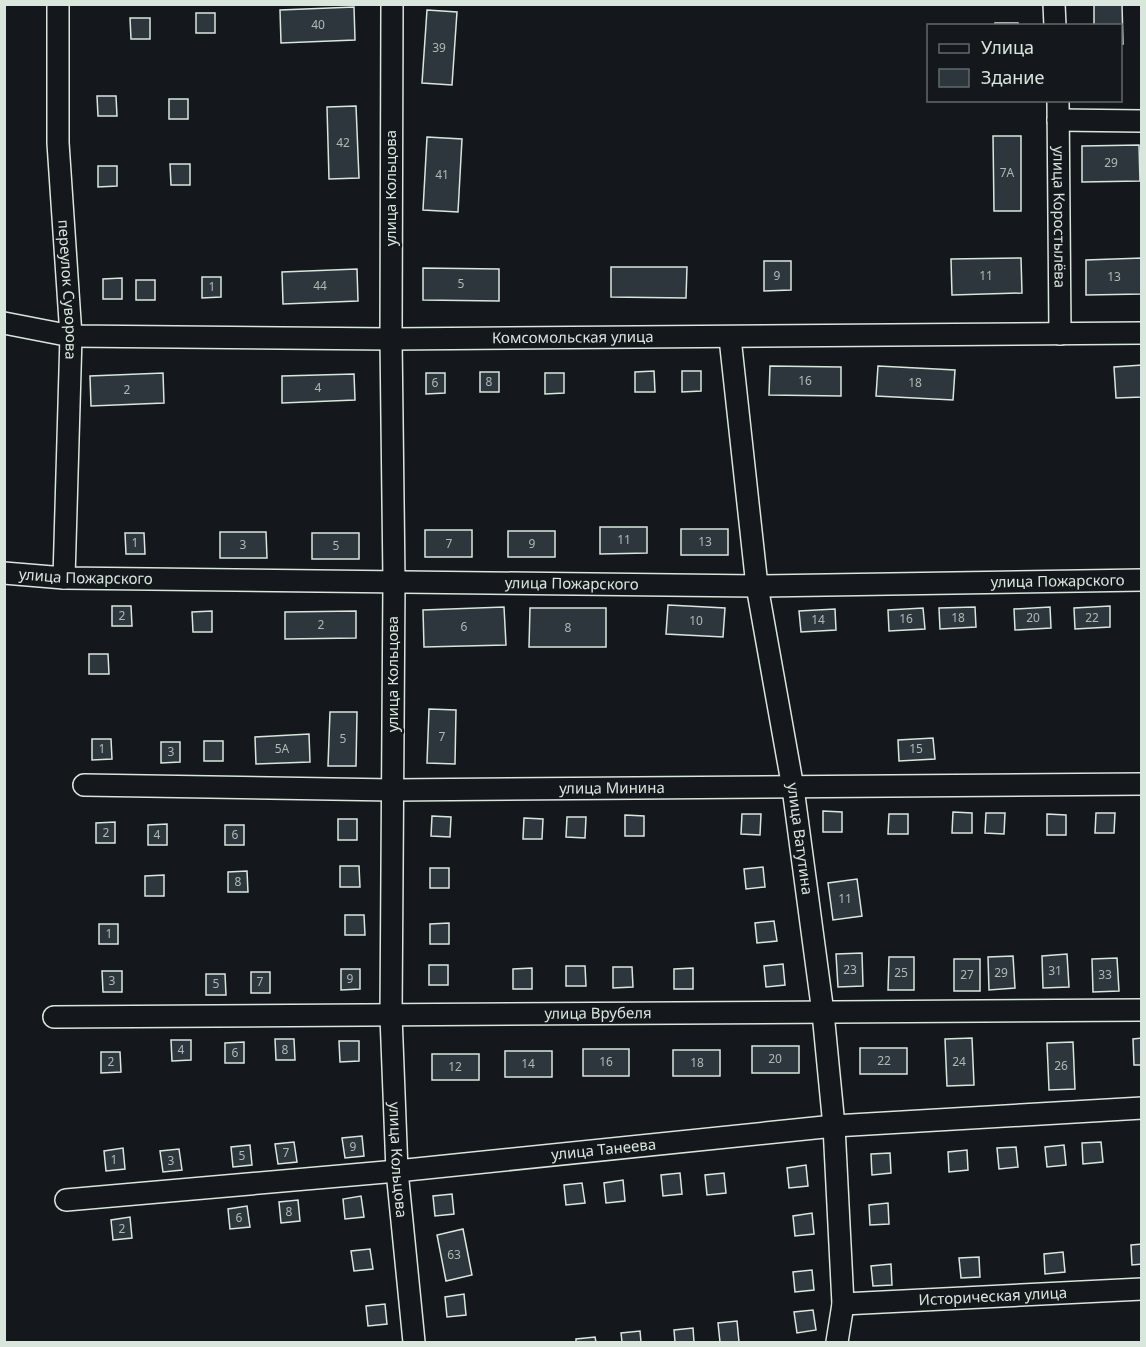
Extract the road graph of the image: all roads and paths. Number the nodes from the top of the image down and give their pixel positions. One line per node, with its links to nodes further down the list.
1 (58, 4): 10 (street, переулок Суворова)
2 (392, 4): 12 (street, улица Кольцова)
3 (1054, 4): 4 (street)
4 (1055, 24)
5 (1058, 110): 6 (street); 9 (street, улица Коростылёва)
6 (1142, 121)
7 (4, 323): 10 (street, Комсомольская улица)
8 (1142, 333): 9 (street, Комсомольская улица)
9 (1060, 334): 11 (street, Комсомольская улица)
10 (70, 336): 12 (street, Комсомольская улица); 14 (street, переулок Суворова)
11 (730, 338): 12 (street, Комсомольская улица); 17 (street, улица Ватутина)
12 (391, 339): 16 (street, улица Кольцова)
13 (4, 573): 14 (street, улица Пожарского)
14 (64, 578): 16 (street, улица Пожарского)
15 (1142, 580): 17 (street, улица Пожарского)
16 (394, 581): 17 (street, улица Пожарского); 21 (street, улица Кольцова)
17 (757, 586): 20 (street, улица Ватутина)
18 (1142, 784): 20 (street, улица Минина)
19 (84, 785): 21 (street, улица Минина)
20 (793, 788): 21 (street, улица Минина); 23 (street, улица Ватутина)
21 (393, 790): 24 (street, улица Кольцова)
22 (1142, 1010): 23 (street, улица Врубеля)
23 (823, 1013): 24 (street, улица Врубеля); 27 (street, улица Ватутина)
24 (391, 1016): 25 (street, улица Врубеля); 28 (street, улица Кольцова)
25 (54, 1017)
26 (1142, 1108): 27 (street, улица Танеева)
27 (834, 1126): 28 (street, улица Танеева); 31 (street, улица Ватутина)
28 (397, 1171): 29 (street, улица Танеева); 32 (street, улица Кольцова)
29 (66, 1200)
30 (1142, 1289): 31 (street, Историческая улица)
31 (843, 1304): 33 (street, улица Ватутина)
32 (414, 1342)
33 (837, 1342)

